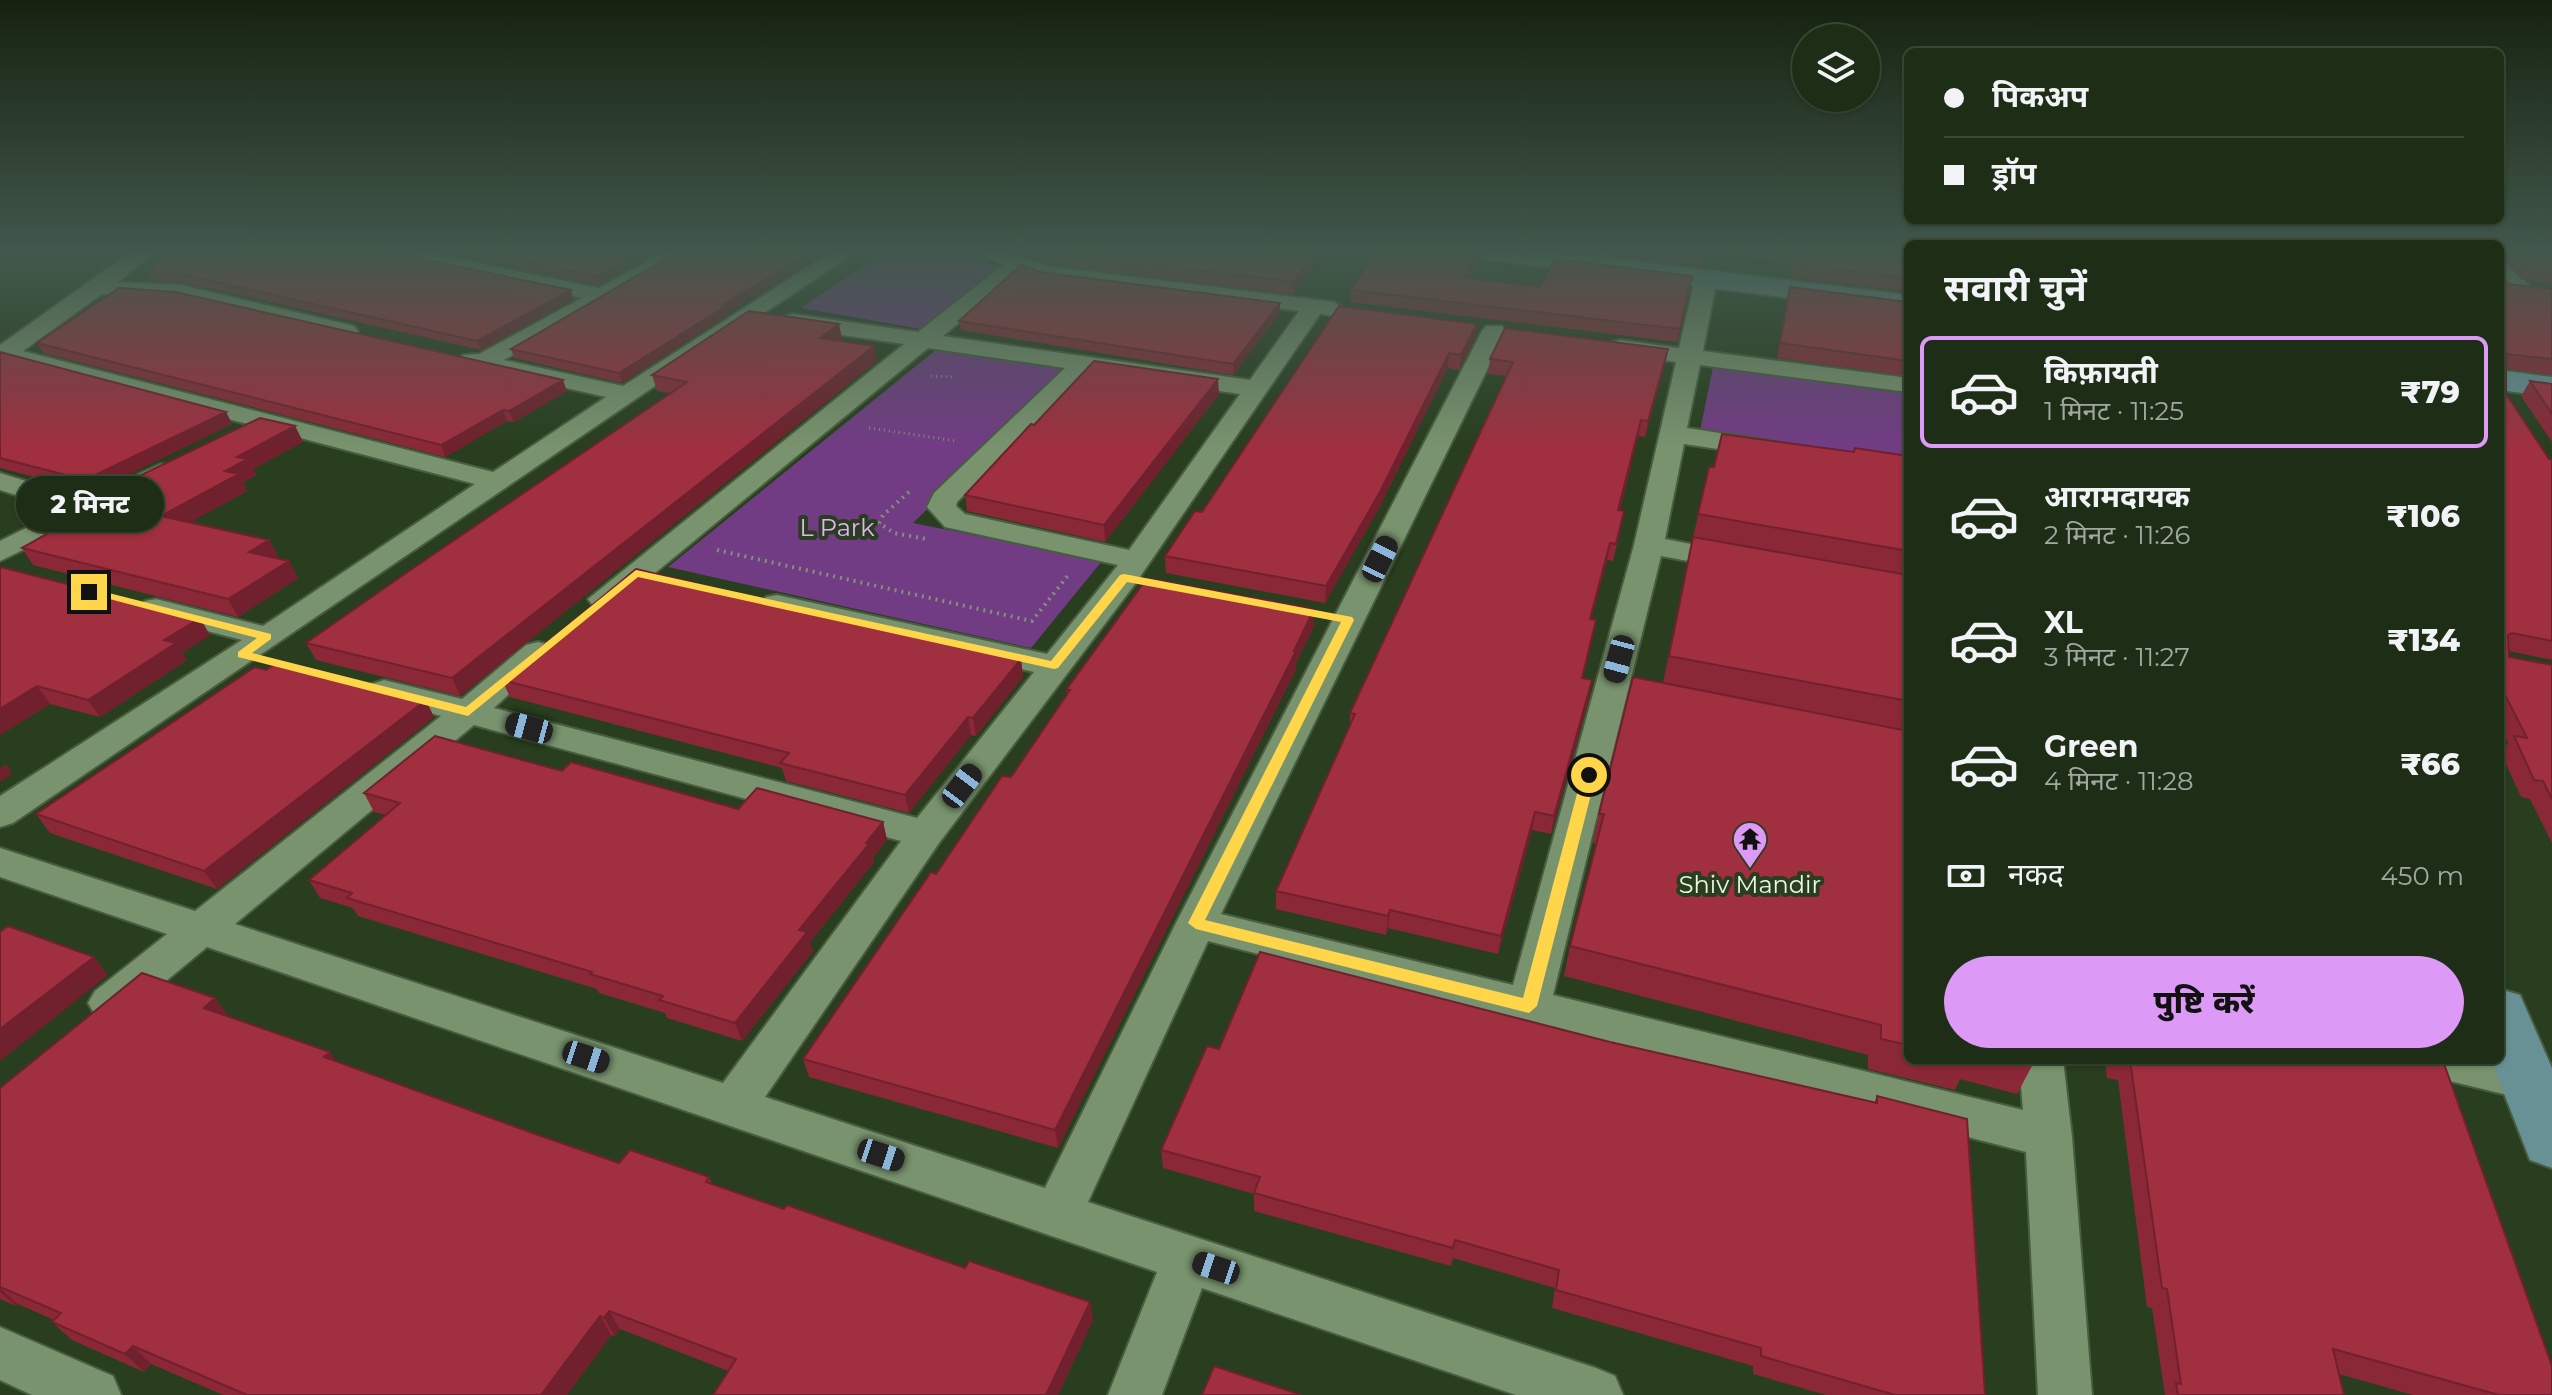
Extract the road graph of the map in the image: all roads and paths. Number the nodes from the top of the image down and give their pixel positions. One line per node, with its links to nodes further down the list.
1 (55, 317): 13 (street)
2 (287, 317): 10 (street)
3 (561, 317): 16 (street)
4 (746, 317): 24 (street)
5 (764, 317): 11 (street)
6 (953, 317): 11 (street)
7 (1307, 317): 22 (street)
8 (1699, 317): 15 (street)
9 (1489, 330): 50 (street)
10 (375, 338)
11 (926, 340): 17 (street); 38 (street)
12 (1600, 344): 15 (street)
13 (2, 352): 25 (street)
14 (452, 355): 16 (street)
15 (1691, 356): 20 (street); 27 (street)
16 (483, 362): 24 (street)
17 (1084, 363): 22 (street); 39 (street)
18 (2504, 370): 19 (street)
19 (2552, 376)
20 (1904, 384)
21 (2552, 387): 23 (street)
22 (1258, 389): 39 (street)
23 (2504, 390)
24 (627, 394): 33 (street)
25 (263, 422): 28 (street); 33 (street)
26 (871, 426): 29 (path)
27 (1671, 434): 30 (street); 35 (street)
28 (222, 442)
29 (965, 443)
30 (1797, 453)
31 (181, 462): 34 (street)
32 (0, 481): 34 (street)
33 (498, 482): 43 (street)
34 (86, 509): 36 (street)
35 (1649, 545): 37 (street); 52 (street)
36 (5, 565)
37 (1771, 567)
38 (636, 573): 40 (street); 46 (street)
39 (1138, 574): 44 (street)
40 (667, 580)
41 (744, 597): 44 (street)
42 (133, 603): 43 (street)
43 (260, 651): 47 (street)
44 (1054, 666): 48 (street)
45 (363, 685): 46 (street)
46 (468, 712): 48 (street); 51 (street)
47 (0, 814)
48 (926, 834): 58 (street)
49 (0, 862): 51 (street)
50 (1196, 923): 52 (street); 61 (street)
51 (202, 930): 54 (street); 58 (street)
52 (1529, 1006): 59 (street)
53 (2504, 1021): 57 (street)
54 (83, 1025)
55 (2041, 1064): 59 (street)
56 (2451, 1064): 57 (street)
57 (2528, 1081): 60 (street)
58 (734, 1105): 61 (street)
59 (2049, 1137): 67 (street)
60 (2552, 1141)
61 (1058, 1214): 62 (street)
62 (1187, 1259): 65 (street); 66 (street)
63 (0, 1353): 64 (street)
64 (88, 1394)
65 (1135, 1395)
66 (1596, 1395)
67 (2065, 1395)

